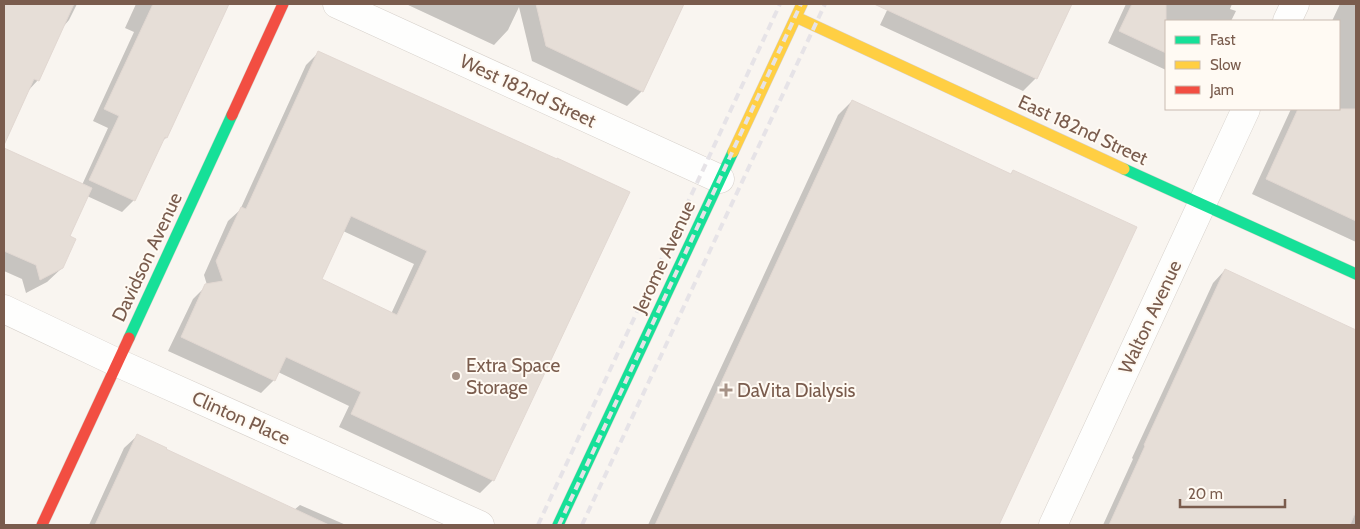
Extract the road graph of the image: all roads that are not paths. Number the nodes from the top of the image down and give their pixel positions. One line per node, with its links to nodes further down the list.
1 (283, 4): 12 (street, Davidson Avenue)
2 (337, 4): 8 (street, West 182nd Street)
3 (802, 4): 5 (street, Jerome Avenue)
4 (1295, 4): 6 (street)
5 (796, 17): 8 (street, Jerome Avenue); 9 (street, East 182nd Street)
6 (1287, 20)
7 (1246, 110): 9 (street, Walton Avenue)
8 (720, 179): 15 (street, Jerome Avenue)
9 (1202, 204): 10 (street, East 182nd Street); 16 (street, Walton Avenue)
10 (1356, 274)
11 (4, 309): 12 (street, Clinton Place)
12 (118, 363): 13 (street, Davidson Avenue); 14 (street, Clinton Place)
13 (42, 525)
14 (480, 525)
15 (558, 525)
16 (1053, 525)

